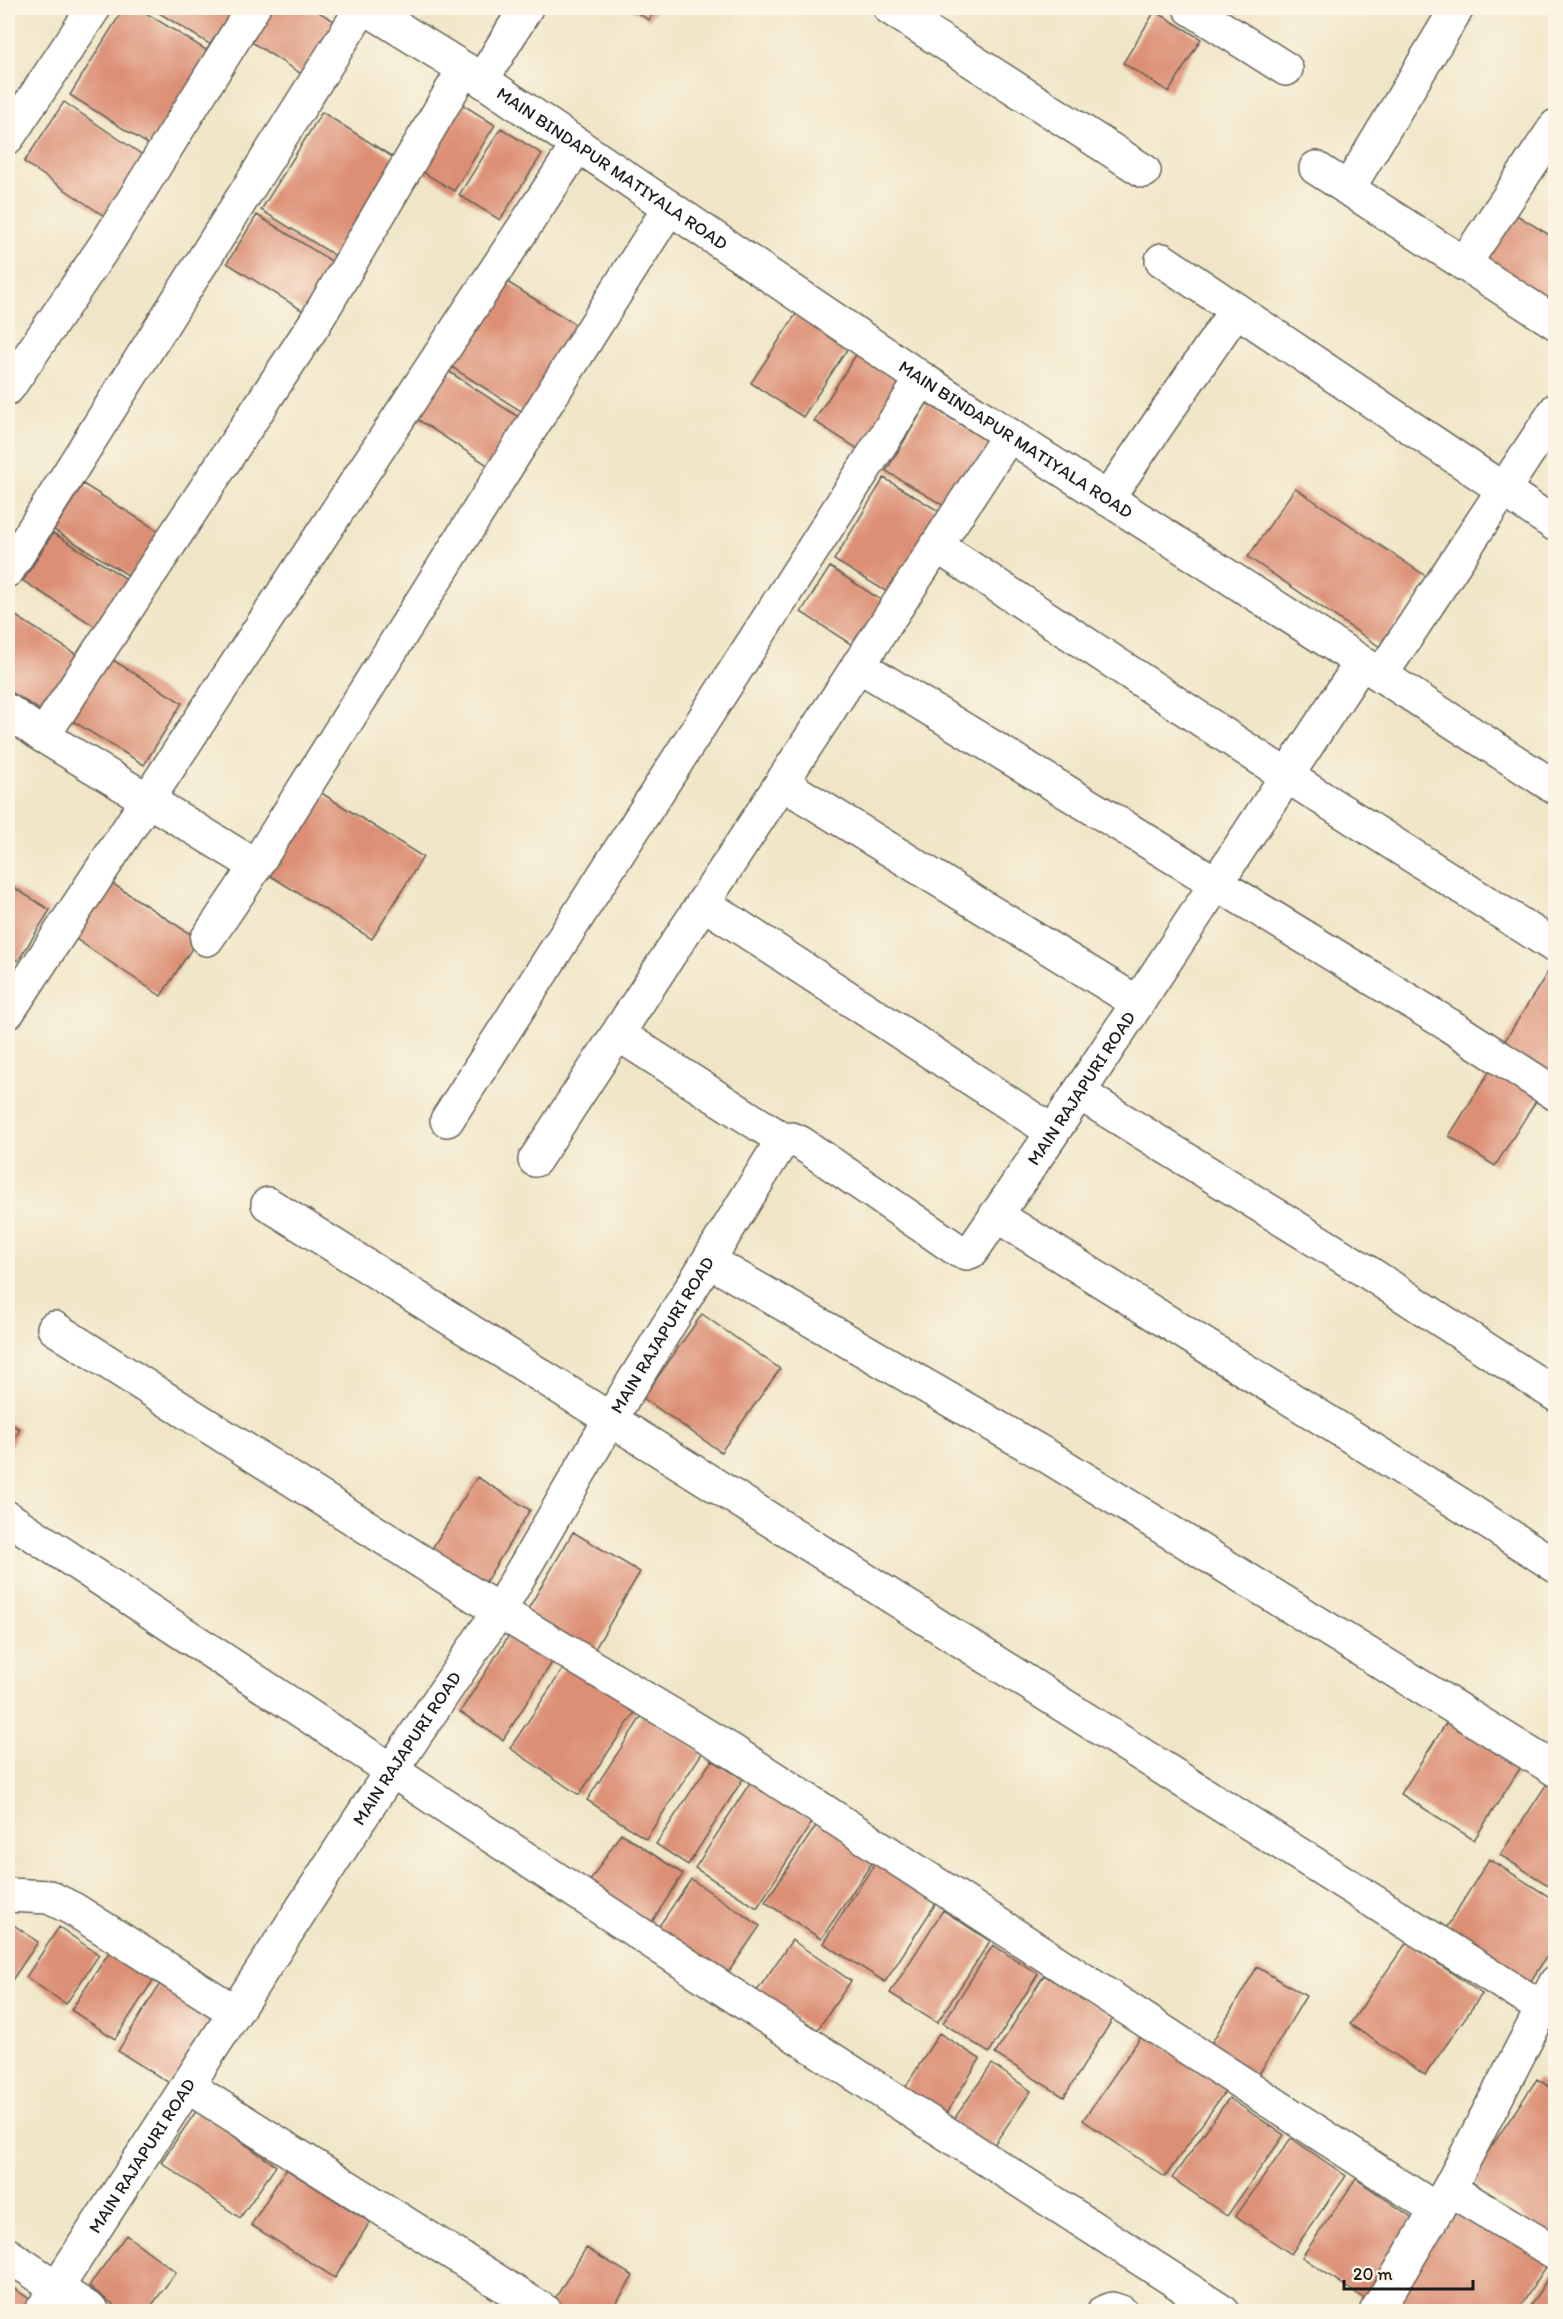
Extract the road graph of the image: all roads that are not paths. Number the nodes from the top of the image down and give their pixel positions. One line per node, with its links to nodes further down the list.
1 (94, 8): 11 (street)
2 (253, 8): 22 (street)
3 (364, 8): 9 (street, MAIN BINDAPUR MATIYALA ROAD); 29 (street)
4 (526, 8): 9 (street)
5 (890, 8): 14 (street)
6 (1190, 8): 8 (street)
7 (1456, 8): 15 (street)
8 (1286, 69)
9 (473, 75): 12 (street, MAIN BINDAPUR MATIYALA ROAD); 33 (street)
10 (1556, 126): 18 (street)
11 (8, 137)
12 (578, 145): 16 (street, MAIN BINDAPUR MATIYALA ROAD); 37 (street)
13 (1316, 168): 15 (street)
14 (1144, 171)
15 (1348, 189): 18 (street)
16 (669, 208): 21 (street, MAIN BINDAPUR MATIYALA ROAD); 38 (street)
17 (1162, 260): 19 (street)
18 (1464, 264): 20 (street)
19 (1236, 310): 25 (street); 26 (street)
20 (1556, 323)
21 (922, 379): 24 (street, MAIN BINDAPUR MATIYALA ROAD); 48 (street)
22 (8, 388)
23 (1556, 410): 25 (street, MAIN RAJAPURI ROAD)
24 (1009, 435): 26 (street, MAIN BINDAPUR MATIYALA ROAD); 28 (street)
25 (1503, 490): 27 (street); 31 (street, MAIN RAJAPURI ROAD)
26 (1107, 499): 31 (street, MAIN BINDAPUR MATIYALA ROAD)
27 (1556, 525)
28 (937, 546): 30 (street); 34 (street)
29 (8, 570)
30 (858, 665): 35 (street); 39 (street)
31 (1371, 669): 34 (street, MAIN RAJAPURI ROAD); 36 (street, MAIN BINDAPUR MATIYALA ROAD)
32 (8, 711): 33 (street)
33 (43, 736): 37 (street)
34 (1287, 776): 39 (street, MAIN RAJAPURI ROAD); 42 (street)
35 (782, 783): 40 (street); 43 (street)
36 (1556, 788)
37 (147, 799): 38 (street); 44 (street)
38 (256, 866): 41 (street)
39 (1216, 885): 43 (street, MAIN RAJAPURI ROAD); 47 (street)
40 (703, 903): 45 (street); 49 (street)
41 (207, 939)
42 (1556, 947)
43 (1138, 1003): 46 (street, MAIN RAJAPURI ROAD)
44 (8, 1012)
45 (618, 1034): 50 (street); 51 (street)
46 (1079, 1093): 49 (street, MAIN RAJAPURI ROAD); 56 (street)
47 (1556, 1094)
48 (447, 1120)
49 (1053, 1132): 53 (street, MAIN RAJAPURI ROAD)
50 (785, 1141): 53 (street, MAIN RAJAPURI ROAD); 54 (street, MAIN RAJAPURI ROAD)
51 (535, 1160)
52 (268, 1204): 57 (street)
53 (996, 1215): 59 (street)
54 (709, 1261): 57 (street, MAIN RAJAPURI ROAD); 61 (street)
55 (54, 1328): 60 (street)
56 (1556, 1395)
57 (611, 1418): 60 (street, MAIN RAJAPURI ROAD); 64 (street)
58 (8, 1518): 62 (street)
59 (1556, 1566)
60 (499, 1611): 62 (street, MAIN RAJAPURI ROAD); 67 (street)
61 (1556, 1770)
62 (391, 1771): 65 (street, MAIN RAJAPURI ROAD); 76 (street)
63 (8, 1894): 65 (street)
64 (1549, 1995): 67 (street)
65 (235, 2012): 66 (street, MAIN RAJAPURI ROAD)
66 (187, 2086): 70 (street, MAIN RAJAPURI ROAD); 73 (street)
67 (1443, 2200): 68 (street); 71 (street)
68 (1556, 2253)
69 (8, 2255): 70 (street)
70 (49, 2300): 72 (street)
71 (1378, 2311)
72 (93, 2312)
73 (546, 2312)
74 (1104, 2312): 75 (street)
75 (1121, 2312)
76 (1223, 2312)

